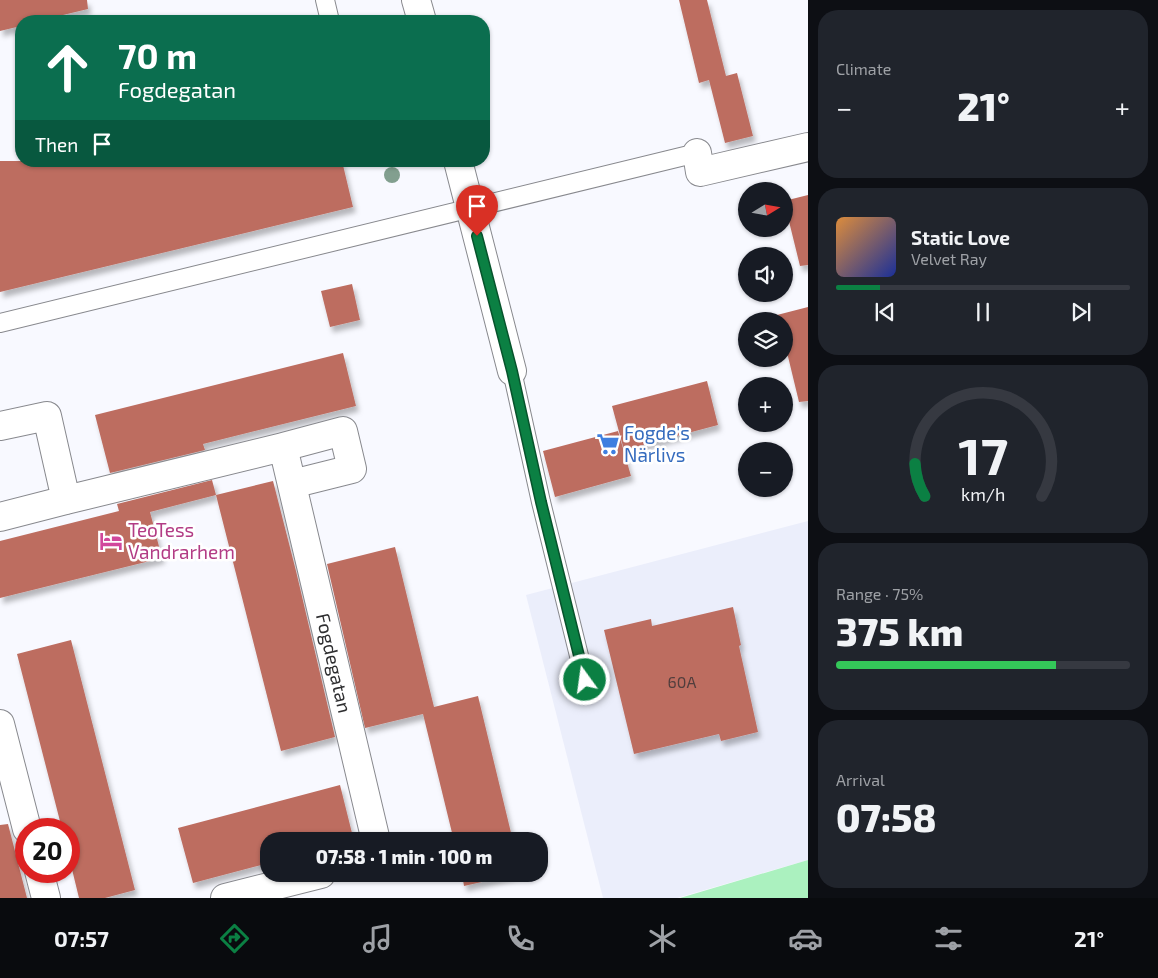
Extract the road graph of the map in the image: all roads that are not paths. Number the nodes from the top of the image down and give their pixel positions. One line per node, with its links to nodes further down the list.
1 (325, 0): 3 (lane)
2 (416, 0): 4 (street)
3 (329, 15)
4 (420, 15)
5 (808, 147): 6 (street)
6 (697, 154): 8 (lane)
7 (460, 167): 8 (street)
8 (470, 209): 9 (lane); 10 (street)
9 (0, 324)
10 (512, 371): 16 (lane)
11 (0, 426): 14 (street)
12 (283, 447): 13 (street, Fogdegatan); 13 (street); 14 (street)
13 (292, 484): 20 (street, Fogdegatan)
14 (66, 500): 15 (street)
15 (0, 517)
16 (585, 680)
17 (0, 724): 18 (street)
18 (9, 795): 19 (street)
19 (21, 818)
20 (374, 832)
21 (289, 882): 24 (street)
22 (42, 883): 23 (street)
23 (46, 898)
24 (226, 898)

